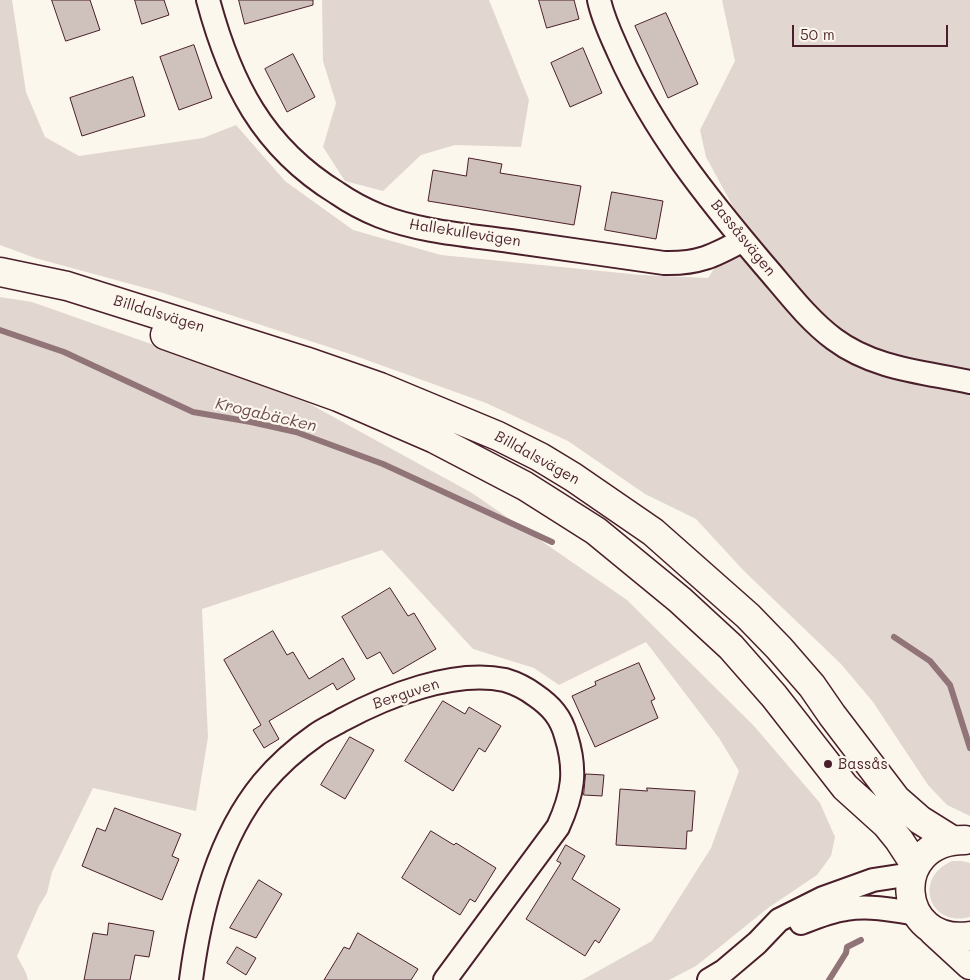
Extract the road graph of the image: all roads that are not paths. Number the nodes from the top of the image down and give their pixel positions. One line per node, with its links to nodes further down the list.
1 (208, 0): 3 (street, Hallekullevägen)
2 (599, 0): 3 (street, Bassåsvägen)
3 (743, 240): 6 (street, Bassåsvägen)
4 (0, 272): 7 (street, Billdalsvägen)
5 (0, 287): 8 (street, Billdalsvägen)
6 (970, 382)
7 (961, 840): 8 (street, Billdalsvägen)
8 (914, 870): 9 (street); 11 (street)
9 (923, 921): 10 (street); 11 (street); 12 (street)
10 (970, 936)
11 (757, 943): 15 (street)
12 (970, 965)
13 (191, 980): 14 (street, Berguven)
14 (445, 980)
15 (709, 980)

